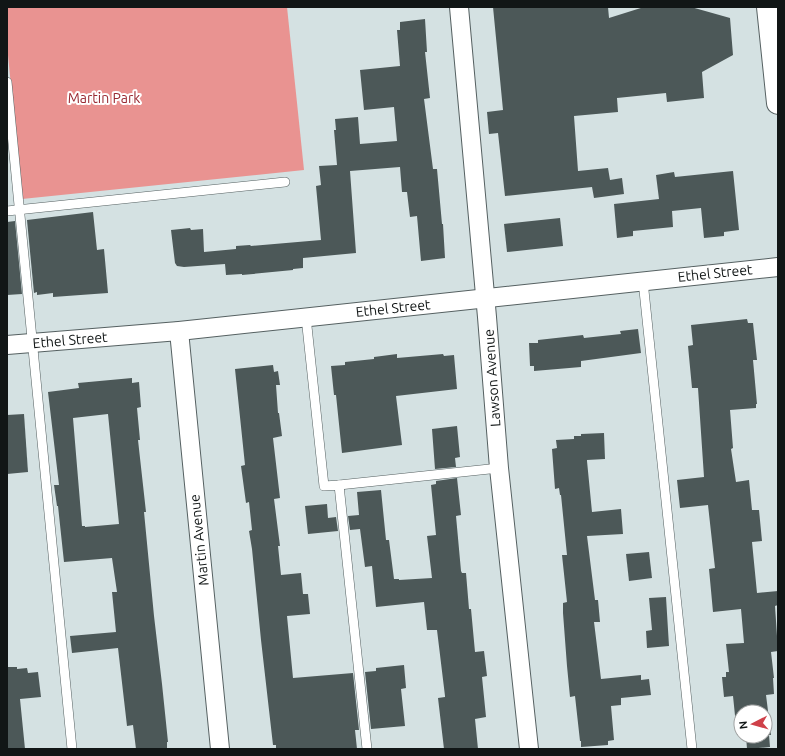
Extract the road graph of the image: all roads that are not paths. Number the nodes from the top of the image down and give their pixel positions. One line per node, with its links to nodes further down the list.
1 (459, 7): 10 (street, Lawson Avenue)
2 (768, 7): 4 (street)
3 (7, 82): 6 (lane)
4 (778, 103)
5 (284, 182): 6 (lane)
6 (20, 210): 7 (lane); 13 (lane)
7 (7, 211)
8 (778, 267): 9 (street, Ethel Street)
9 (643, 281): 10 (street, Ethel Street); 21 (lane)
10 (484, 298): 11 (street, Ethel Street); 15 (street, Lawson Avenue)
11 (306, 317): 12 (street, Ethel Street); 16 (lane)
12 (179, 331): 13 (street, Ethel Street); 18 (street, Martin Avenue)
13 (32, 343): 14 (street, Ethel Street); 17 (lane)
14 (7, 345)
15 (499, 468): 16 (lane); 20 (street, Lawson Avenue)
16 (339, 485): 19 (lane)
17 (72, 749)
18 (220, 749)
19 (367, 749)
20 (529, 749)
21 (692, 749)

